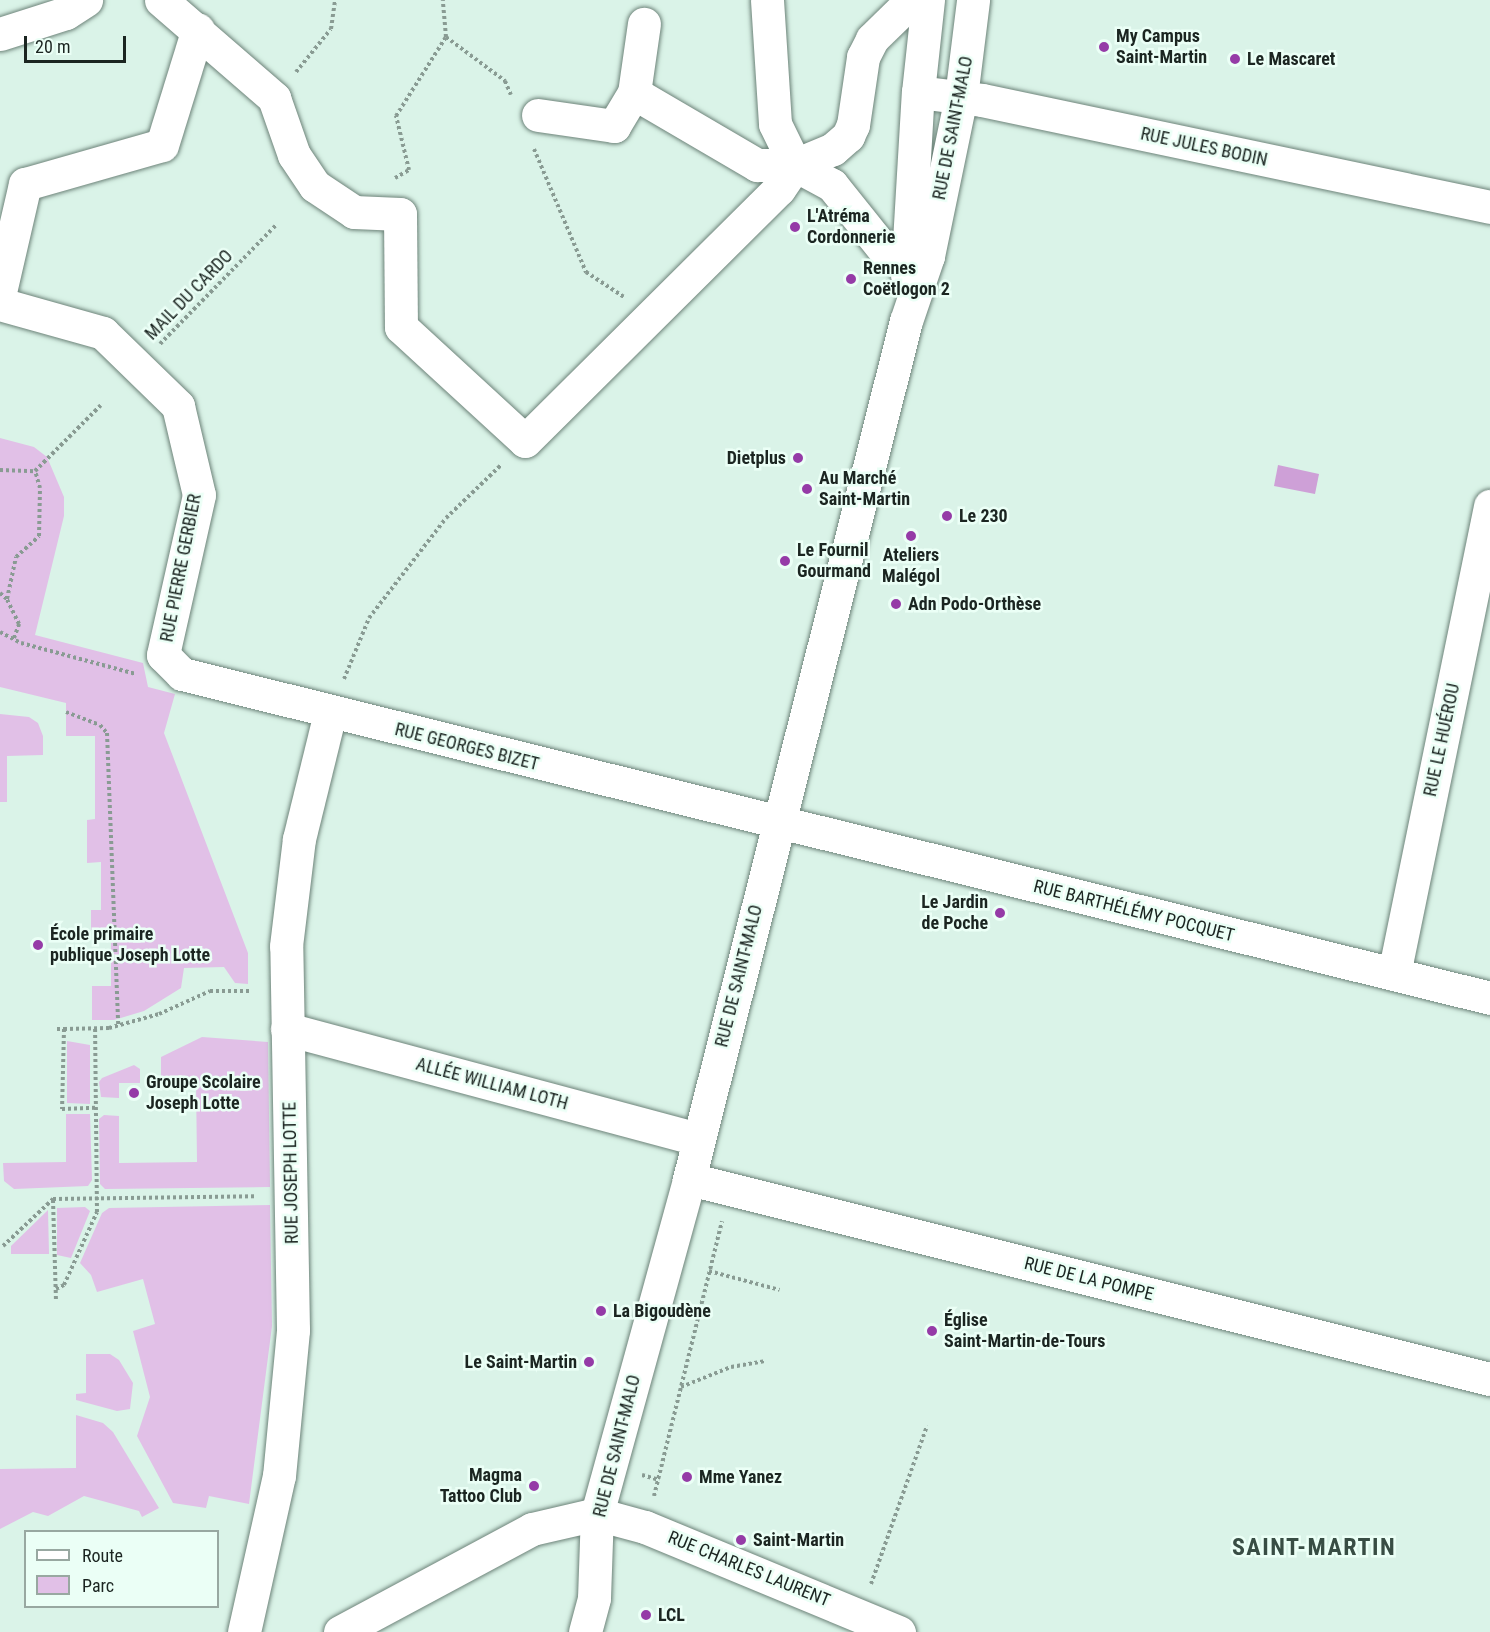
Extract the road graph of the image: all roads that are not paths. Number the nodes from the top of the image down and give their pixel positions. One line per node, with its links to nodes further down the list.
1 (86, 0): 9 (street)
2 (161, 0): 8 (street)
3 (767, 0): 14 (street)
4 (912, 0): 14 (street)
5 (928, 0): 10 (street, RUE DE SAINT-MALO)
6 (973, 0): 12 (street, RUE DE SAINT-MALO)
7 (644, 24): 11 (street)
8 (198, 29): 14 (street); 17 (street)
9 (0, 34)
10 (918, 92): 12 (street, RUE JULES BODIN); 16 (street, RUE DE SAINT-MALO)
11 (634, 93): 13 (street); 14 (street)
12 (961, 96): 15 (street, RUE JULES BODIN); 16 (street, RUE DE SAINT-MALO)
13 (528, 121)
14 (795, 165): 16 (street)
15 (1490, 207)
16 (918, 257): 22 (street, RUE DE SAINT-MALO)
17 (0, 292)
18 (0, 304): 20 (street, RUE PIERRE GERBIER)
19 (1490, 506): 23 (street, RUE LE HUÉROU)
20 (173, 665): 21 (street, RUE GEORGES BIZET)
21 (330, 713): 22 (street, RUE GEORGES BIZET); 25 (street, RUE JOSEPH LOTTE)
22 (778, 823): 23 (street, RUE BARTHÉLÉMY POCQUET); 26 (street, RUE DE SAINT-MALO)
23 (1394, 974): 24 (street, RUE BARTHÉLÉMY POCQUET)
24 (1490, 998)
25 (287, 1029): 26 (street, ALLÉE WILLIAM LOTH); 30 (street, RUE JOSEPH LOTTE)
26 (698, 1139): 27 (street, RUE DE SAINT-MALO)
27 (689, 1179): 28 (street, RUE DE LA POMPE); 29 (street, RUE DE SAINT-MALO)
28 (1490, 1379)
29 (597, 1514): 31 (street); 32 (street, RUE DE SAINT-MALO); 33 (street, RUE CHARLES LAURENT)
30 (244, 1632)
31 (339, 1632)
32 (585, 1632)
33 (899, 1632)

